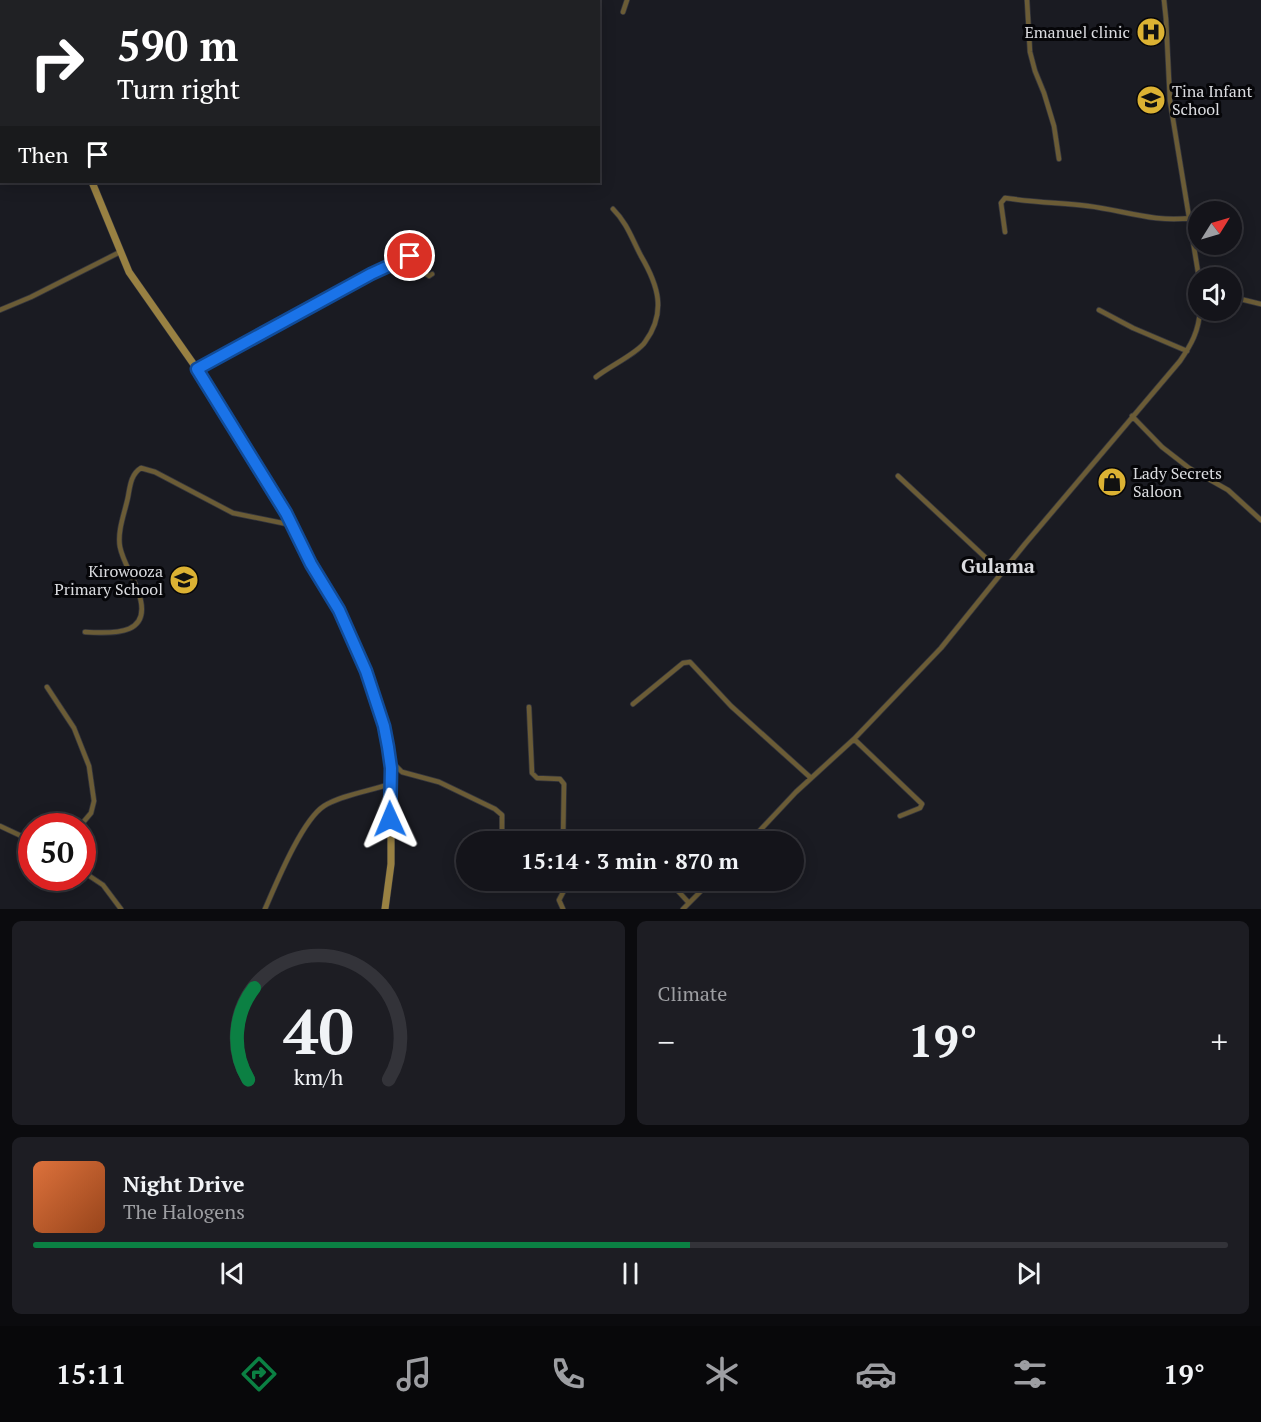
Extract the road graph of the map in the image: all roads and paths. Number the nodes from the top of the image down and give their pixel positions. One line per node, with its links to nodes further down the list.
1 (627, 0): 4 (street)
2 (1028, 0): 5 (street)
3 (1164, 0): 7 (street)
4 (622, 12)
5 (1059, 159)
6 (92, 183): 11 (main road)
7 (1188, 206)
8 (613, 208): 20 (street)
9 (1188, 218): 10 (street)
10 (1005, 232)
11 (120, 252): 15 (street); 19 (main road)
12 (432, 274): 19 (street)
13 (1242, 299): 14 (street)
14 (1261, 304)
15 (0, 309)
16 (1099, 310): 18 (street)
17 (1199, 321): 18 (street)
18 (1186, 351): 21 (street)
19 (197, 369): 24 (main road)
20 (596, 377)
21 (1132, 416): 23 (street); 25 (street)
22 (898, 476): 25 (street)
23 (1261, 520)
24 (292, 525): 26 (street); 33 (main road)
25 (1002, 573): 30 (street)
26 (85, 632)
27 (47, 687): 34 (street)
28 (633, 704): 32 (street)
29 (529, 707): 38 (street)
30 (854, 739): 32 (street); 35 (street)
31 (395, 765): 37 (street)
32 (811, 778): 39 (street)
33 (390, 784): 47 (street); 48 (main road)
34 (91, 813)
35 (900, 816)
36 (0, 826): 40 (street)
37 (502, 831)
38 (563, 831)
39 (760, 831)
40 (18, 834)
41 (96, 880): 46 (street)
42 (564, 891): 49 (street)
43 (678, 891): 45 (street)
44 (701, 891): 45 (street)
45 (689, 903): 50 (street)
46 (121, 909)
47 (265, 909)
48 (385, 909)
49 (563, 909)
50 (683, 909)

